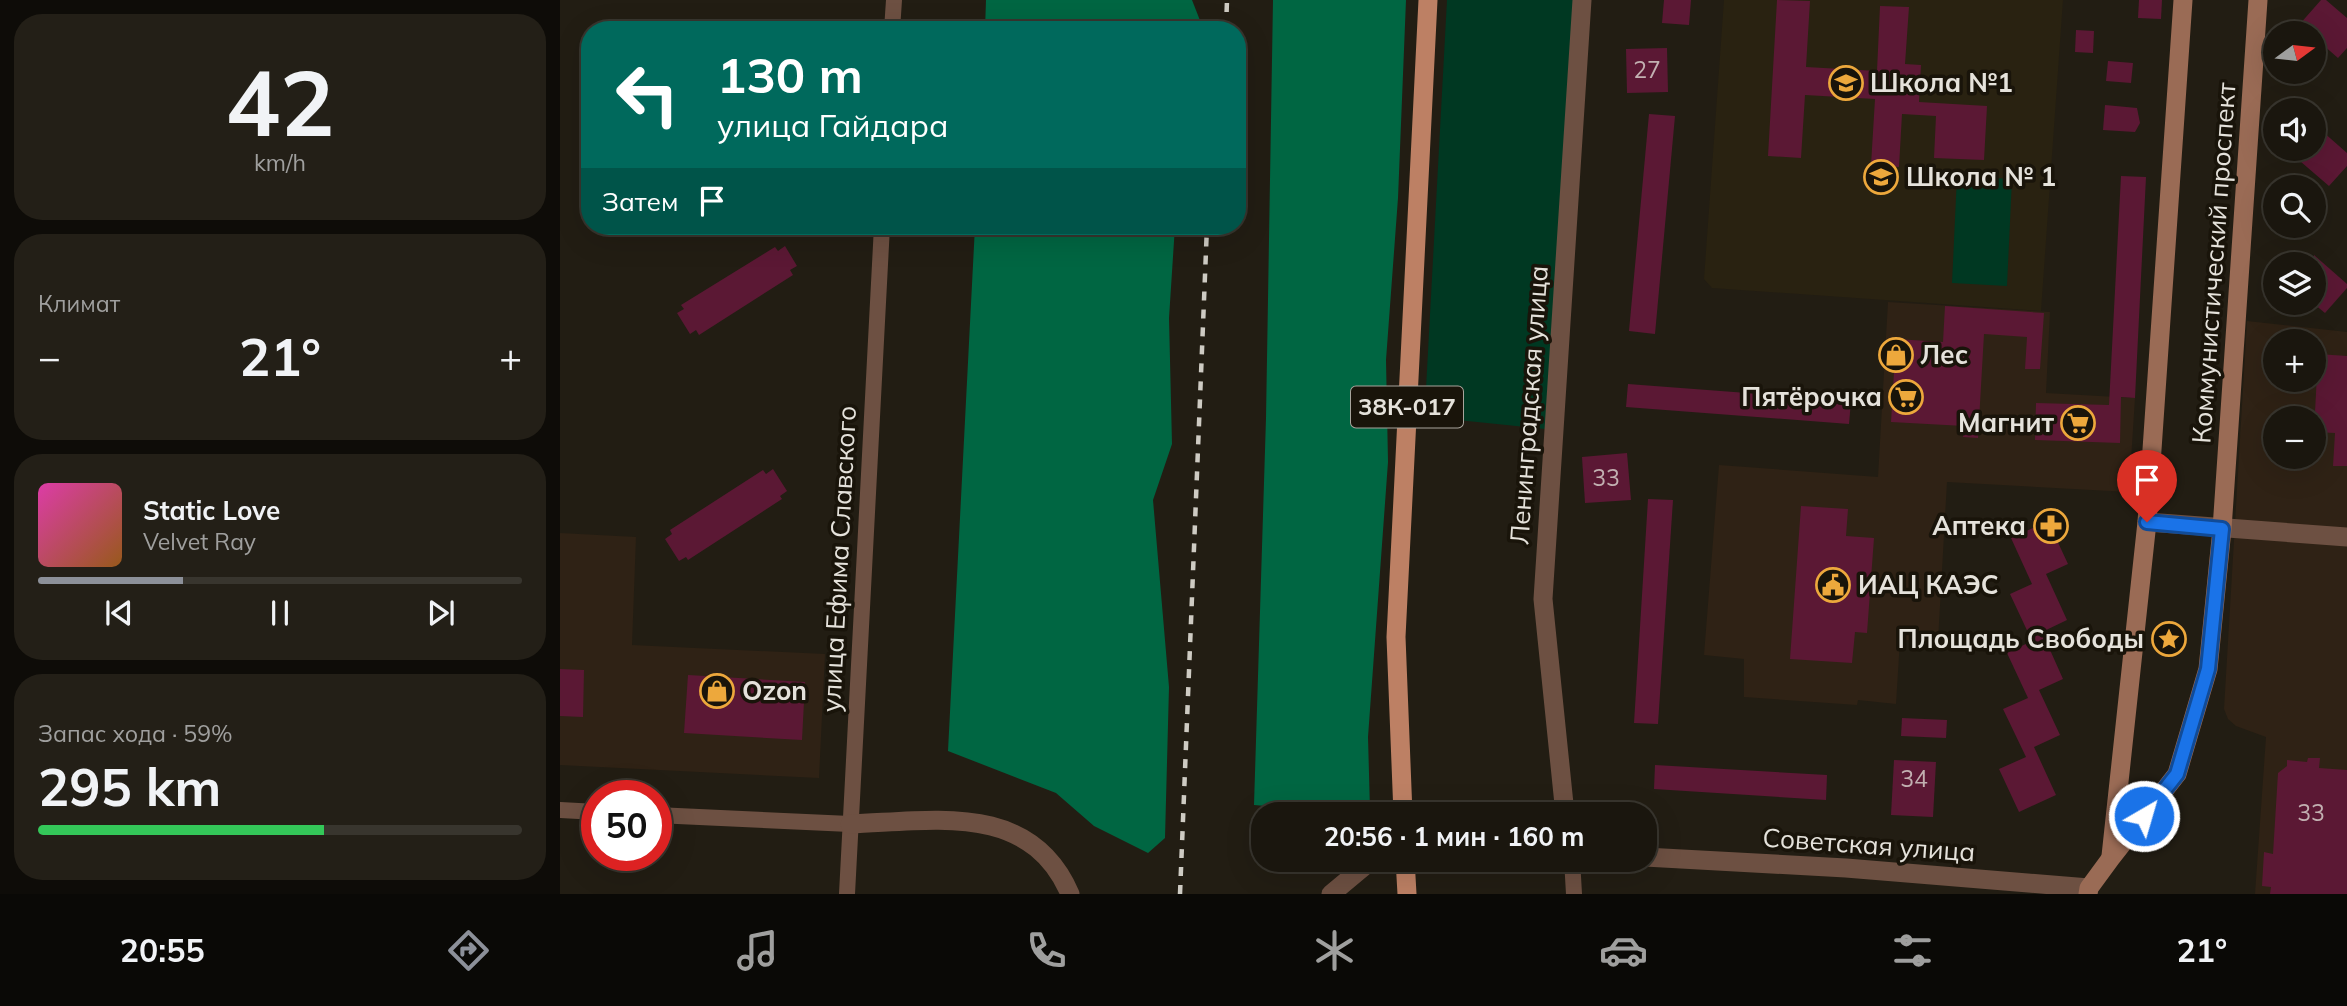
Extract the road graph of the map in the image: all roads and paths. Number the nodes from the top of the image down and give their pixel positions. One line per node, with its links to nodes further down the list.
1 (894, 0): 6 (street)
2 (1428, 0): 11 (main road, 38К-017)
3 (1582, 0): 12 (street, Ленинградская улица)
4 (2183, 0): 8 (main road, Коммунистический проспект)
5 (2258, 0): 9 (main road, Коммунистический проспект)
6 (893, 21)
7 (881, 235): 16 (street, улица Ефима Славского)
8 (2147, 522): 9 (street); 18 (main road, Коммунистический проспект)
9 (2222, 529): 10 (street); 18 (main road, Коммунистический проспект)
10 (2347, 537)
11 (1403, 802)
12 (1564, 802)
13 (560, 810): 14 (street)
14 (581, 811)
15 (672, 816): 16 (street)
16 (850, 824): 23 (street, улица Ефима Славского); 24 (street)
17 (1657, 858): 22 (street, Советская улица)
18 (2110, 858): 22 (main road, Коммунистический проспект)
19 (1357, 872): 25 (street)
20 (1406, 872): 26 (main road)
21 (1573, 872): 27 (street)
22 (2089, 891)
23 (847, 894)
24 (1070, 894)
25 (1331, 894)
26 (1407, 894)
27 (1574, 894)

